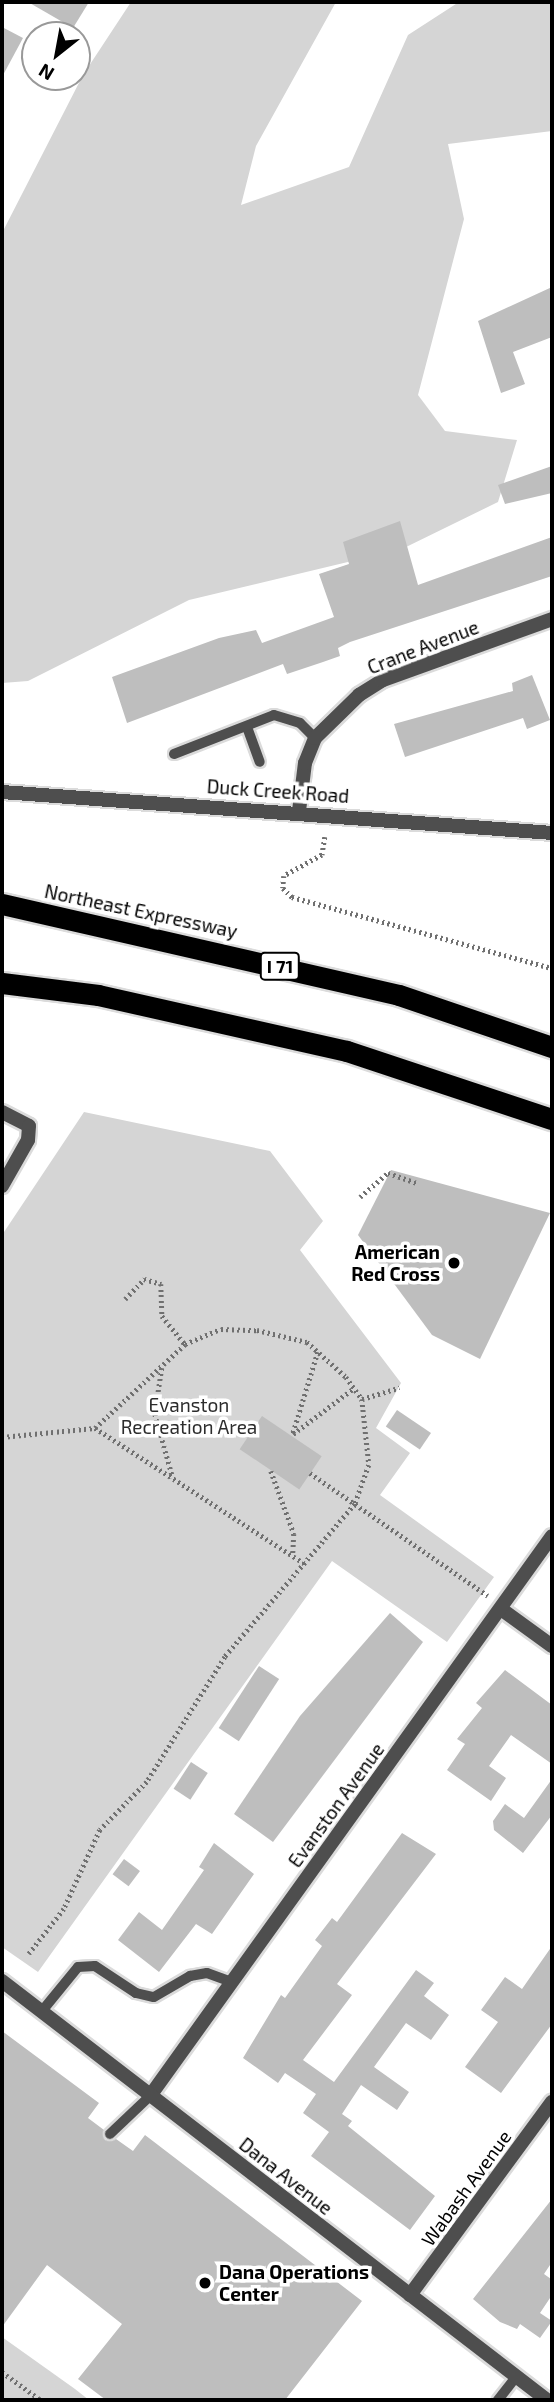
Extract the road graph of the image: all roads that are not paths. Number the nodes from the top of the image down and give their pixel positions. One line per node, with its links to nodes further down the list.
1 (552, 619): 3 (street, Crane Avenue)
2 (247, 727): 3 (lane); 4 (lane); 5 (lane)
3 (315, 738): 7 (street)
4 (174, 754)
5 (260, 762)
6 (2, 792): 7 (street, Duck Creek Road)
7 (299, 811): 8 (street, Duck Creek Road)
8 (552, 833)
9 (2, 904): 11 (highway, Northeast Expressway / I 71)
10 (2, 983): 13 (highway)
11 (552, 1047)
12 (2, 1112): 14 (street)
13 (552, 1119)
14 (2, 1186)
15 (552, 1536): 16 (street, Evanston Avenue)
16 (502, 1608): 17 (street); 19 (street, Evanston Avenue)
17 (552, 1646)
18 (2, 1981): 20 (street, Dana Avenue)
19 (232, 1982): 20 (lane); 21 (street, Evanston Avenue)
20 (42, 2011): 21 (street, Dana Avenue)
21 (150, 2096): 23 (lane); 24 (street, Dana Avenue)
22 (552, 2102): 24 (street, Wabash Avenue)
23 (110, 2134)
24 (410, 2295): 25 (street, Dana Avenue)
25 (516, 2377): 26 (lane); 27 (street, Dana Avenue)
26 (498, 2400)
27 (547, 2400)

